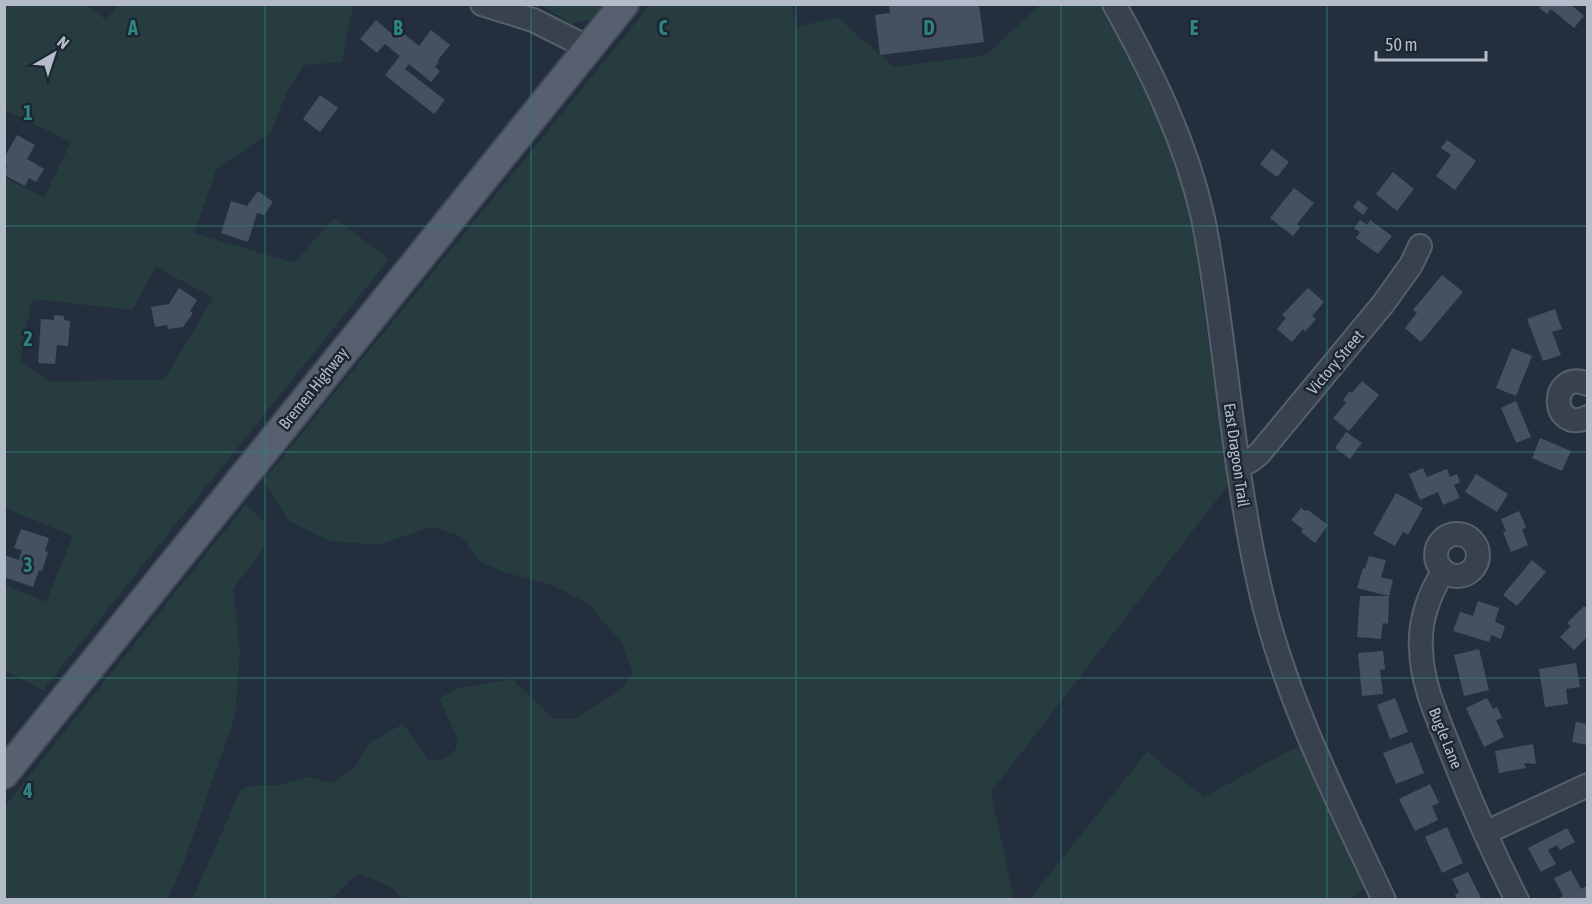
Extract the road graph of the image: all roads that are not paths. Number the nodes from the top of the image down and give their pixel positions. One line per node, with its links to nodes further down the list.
1 (482, 4): 4 (street)
2 (624, 4): 5 (main road, Bremen Highway)
3 (1114, 4): 9 (street, East Dragoon Trail)
4 (531, 12): 5 (street)
5 (589, 48): 11 (main road, Bremen Highway)
6 (1420, 246): 9 (street, Victory Street)
7 (1587, 384): 8 (street)
8 (1587, 417)
9 (1238, 466): 14 (street, East Dragoon Trail)
10 (1444, 571): 13 (street, Bugle Lane)
11 (4, 774)
12 (1587, 785): 13 (street)
13 (1485, 833): 15 (street, Bugle Lane)
14 (1384, 900)
15 (1517, 900)

